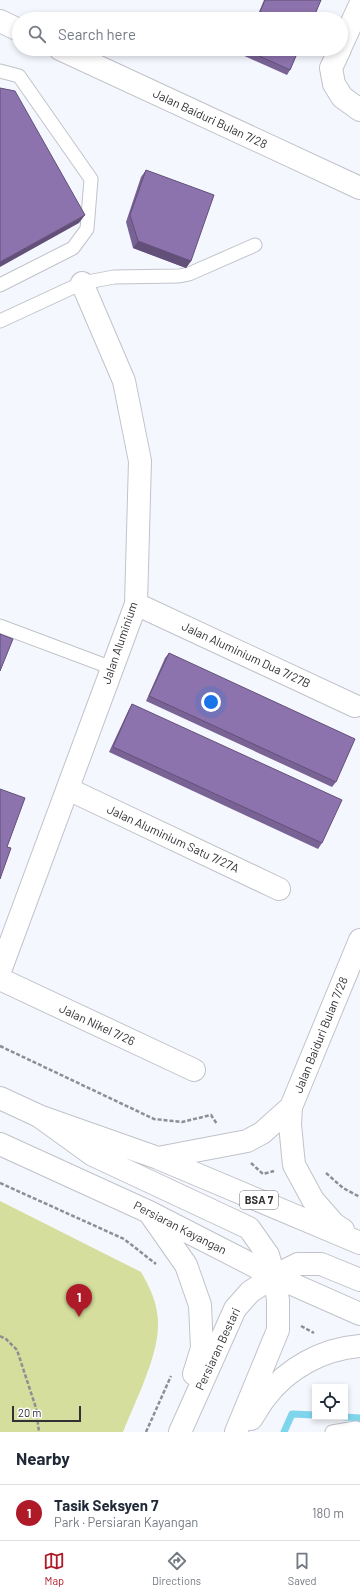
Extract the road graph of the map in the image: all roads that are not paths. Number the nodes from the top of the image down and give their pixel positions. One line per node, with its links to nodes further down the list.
1 (360, 5): 4 (main road)
2 (0, 21): 3 (main road)
3 (12, 27)
4 (348, 31)
5 (75, 56): 9 (main road, Jalan Baiduri Bulan 7/28)
6 (337, 56): 8 (main road)
7 (0, 71): 12 (lane)
8 (360, 110)
9 (360, 188)
10 (255, 244): 11 (lane)
11 (82, 283): 13 (lane); 14 (main road, Jalan Aluminium)
12 (0, 285)
13 (0, 321)
14 (136, 604): 16 (main road, Jalan Aluminium); 17 (main road, Jalan Aluminium Dua 7/27B)
15 (0, 626): 16 (lane)
16 (112, 668): 18 (main road, Jalan Aluminium)
17 (355, 706)
18 (68, 789): 19 (main road, Jalan Aluminium Satu 7/27A); 21 (main road, Jalan Aluminium)
19 (279, 888)
20 (360, 940): 25 (main road, Jalan Baiduri Bulan 7/28)
21 (0, 971)
22 (0, 979): 23 (main road, Jalan Nikel 7/26)
23 (194, 1070)
24 (0, 1098): 26 (main road, BSA 7)
25 (291, 1107): 28 (main road); 30 (main road)
26 (39, 1116): 28 (main road, BSA 7); 31 (main road)
27 (0, 1144): 29 (main road, Persiaran Kayangan)
28 (158, 1158): 30 (main road, BSA 7)
29 (149, 1212): 31 (main road, Persiaran Kayangan); 36 (main road)
30 (360, 1242)
31 (274, 1276): 32 (main road, Persiaran Bestari); 33 (main road, Persiaran Kayangan); 37 (main road, Persiaran Bestari); 38 (main road)
32 (360, 1280)
33 (360, 1314)
34 (360, 1346): 39 (main road)
35 (360, 1430): 40 (lane)
36 (174, 1432)
37 (180, 1432)
38 (236, 1432)
39 (243, 1432)
40 (332, 1432)

